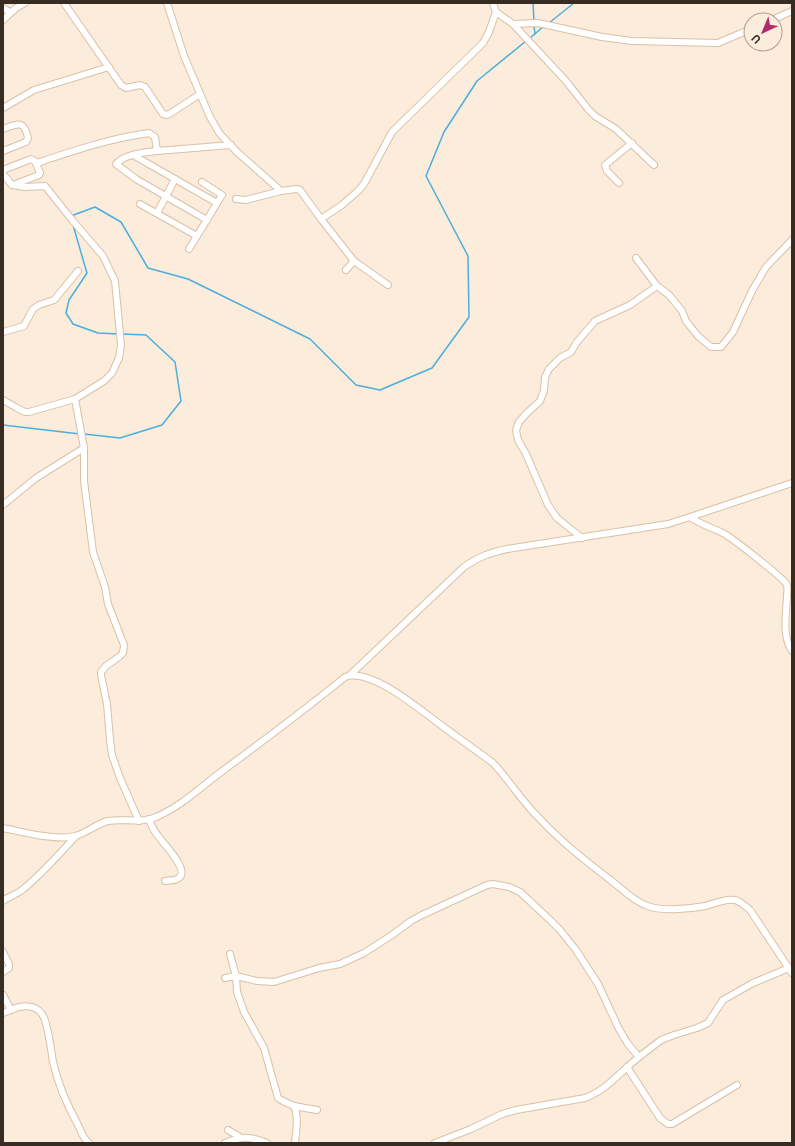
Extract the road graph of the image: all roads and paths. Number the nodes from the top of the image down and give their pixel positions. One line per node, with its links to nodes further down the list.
1 (25, 3): 6 (street)
2 (64, 3): 11 (street)
3 (166, 3): 12 (street)
4 (493, 3): 7 (street)
5 (3, 8): 6 (street)
6 (13, 11): 8 (street)
7 (496, 12): 9 (street); 34 (street)
8 (3, 20)
9 (513, 24): 10 (street); 15 (street)
10 (743, 32)
11 (109, 67): 12 (street); 13 (street)
12 (200, 94): 16 (street)
13 (3, 108)
14 (3, 129): 17 (street)
15 (632, 144): 21 (street); 26 (street)
16 (231, 145): 18 (street); 28 (street)
17 (3, 151)
18 (157, 151): 19 (street); 20 (street)
19 (133, 155): 24 (street); 29 (street)
20 (37, 163)
21 (654, 165)
22 (3, 170): 27 (street)
23 (3, 174): 27 (street)
24 (175, 179): 29 (street); 31 (street)
25 (202, 182): 31 (street)
26 (619, 182)
27 (12, 185): 46 (street)
28 (281, 191): 30 (street); 34 (street)
29 (166, 197): 33 (street); 35 (street)
30 (236, 199)
31 (217, 203): 35 (street)
32 (140, 204): 33 (street)
33 (157, 213): 36 (street)
34 (321, 219): 40 (street)
35 (207, 220): 36 (street)
36 (197, 236): 38 (street)
37 (792, 240): 44 (street)
38 (189, 249)
39 (636, 258): 44 (street)
40 (354, 261): 41 (street); 43 (street)
41 (346, 270)
42 (78, 271): 45 (street)
43 (388, 285)
44 (657, 286): 52 (street)
45 (3, 332)
46 (75, 399): 47 (street); 48 (street)
47 (3, 400)
48 (84, 448): 50 (street); 56 (street)
49 (792, 483): 51 (street)
50 (3, 505)
51 (690, 516): 52 (street); 53 (street)
52 (582, 538): 54 (street)
53 (792, 651)
54 (350, 675): 55 (street); 63 (street)
55 (149, 819): 56 (street); 59 (street)
56 (139, 821): 58 (street)
57 (3, 828): 58 (street)
58 (76, 836): 60 (street)
59 (165, 881)
60 (3, 901)
61 (3, 952): 64 (street)
62 (230, 954): 65 (street)
63 (791, 971): 70 (street)
64 (3, 972)
65 (236, 976): 66 (street); 70 (street); 73 (street)
66 (224, 978)
67 (3, 996): 68 (street)
68 (11, 1010): 69 (street); 77 (street)
69 (3, 1013)
70 (639, 1057): 71 (street)
71 (627, 1067): 72 (street); 81 (street)
72 (737, 1085)
73 (294, 1106): 74 (street); 80 (street)
74 (317, 1110)
75 (228, 1130): 76 (street)
76 (240, 1137): 78 (street); 79 (street)
77 (89, 1143)
78 (225, 1143)
79 (267, 1143)
80 (295, 1143)
81 (435, 1143)

